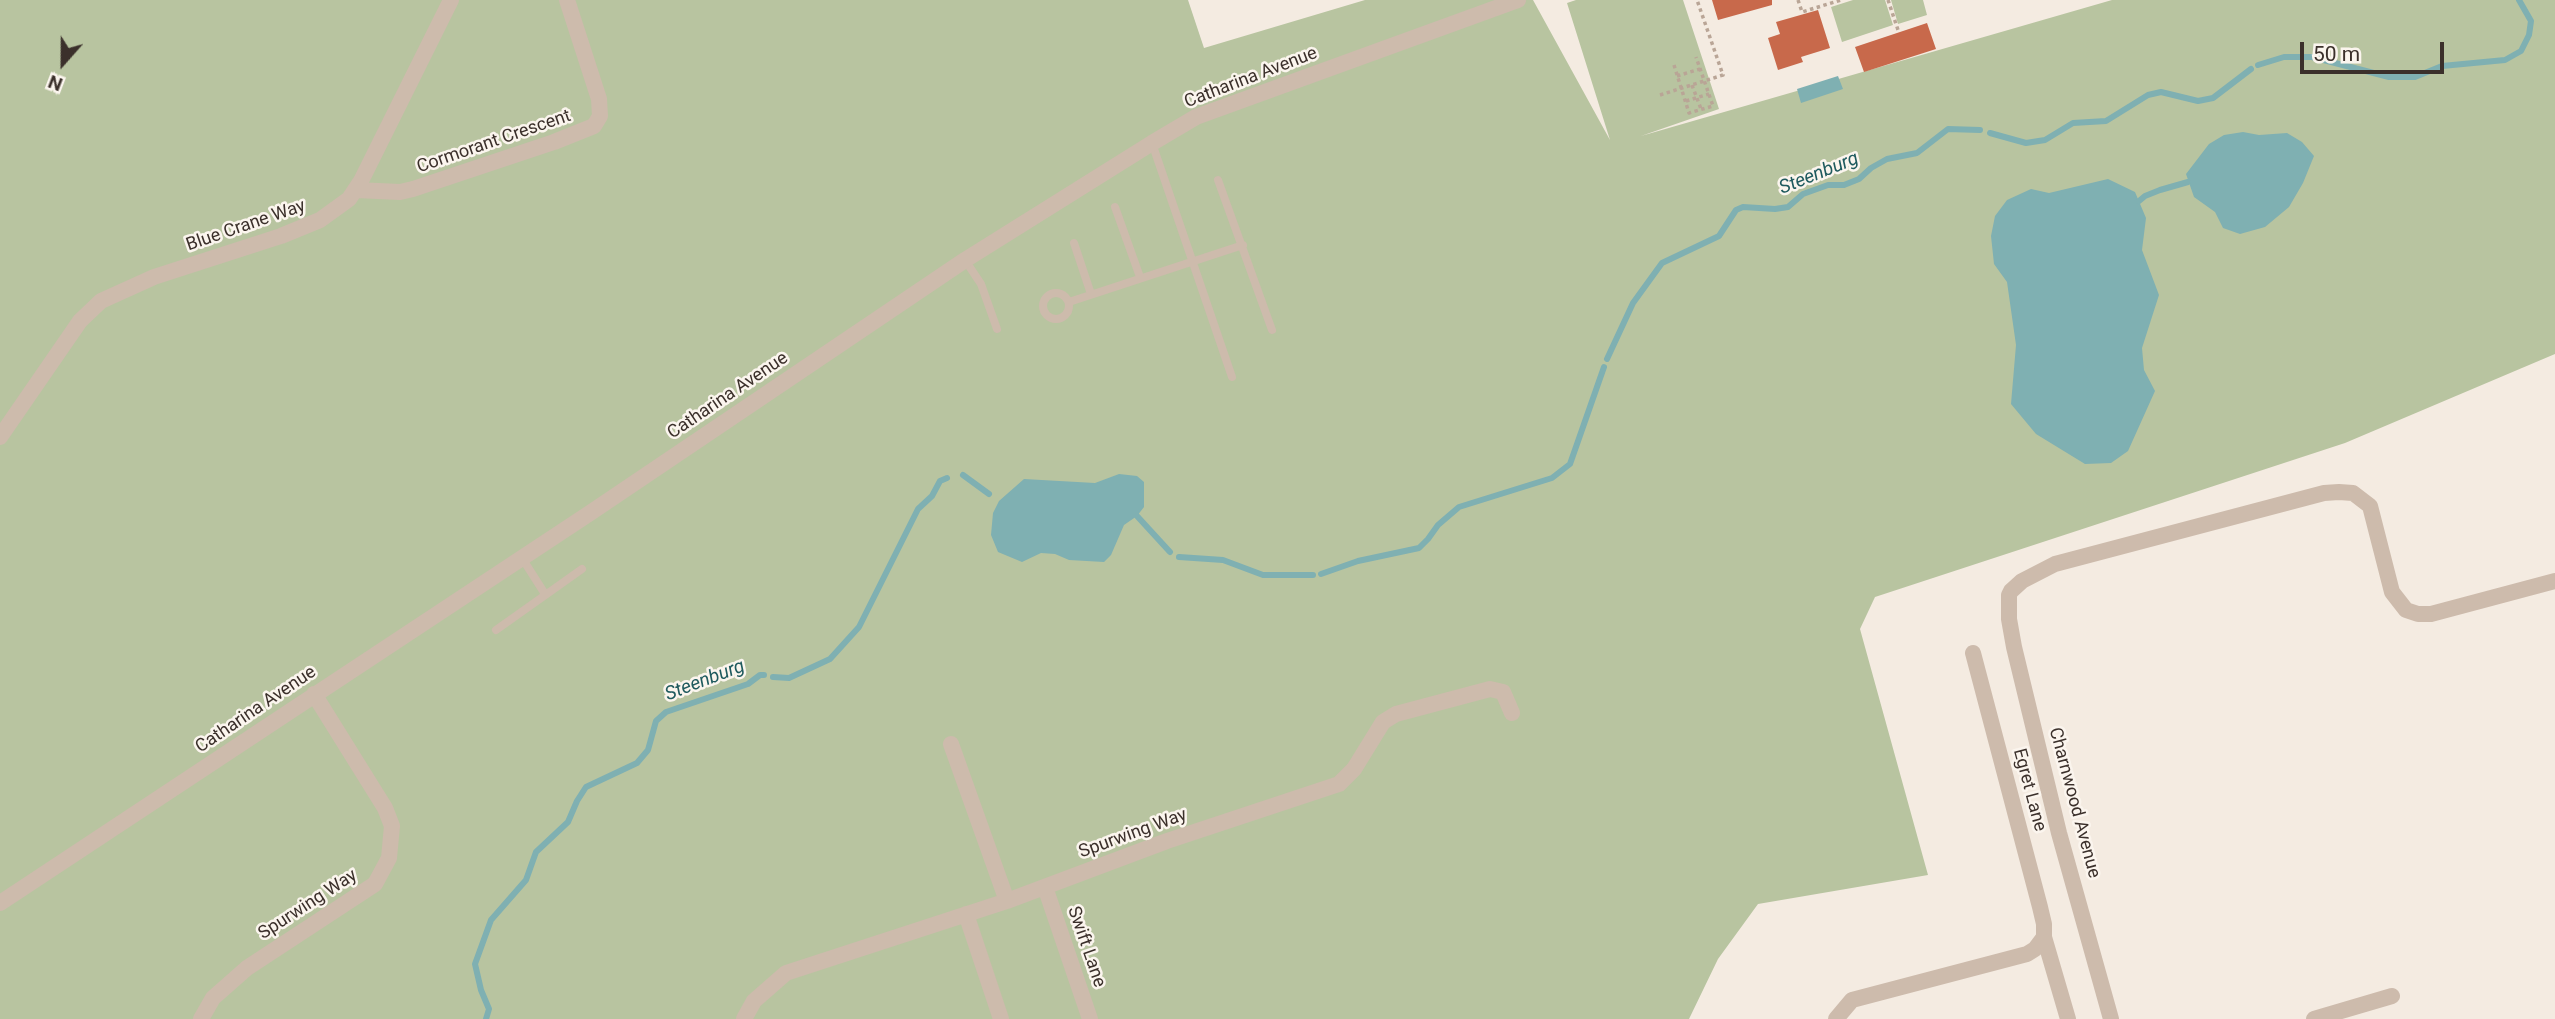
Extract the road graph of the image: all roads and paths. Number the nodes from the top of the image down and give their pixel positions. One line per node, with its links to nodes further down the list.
1 (451, 0): 23 (street, Blue Crane Way)
2 (567, 0): 23 (street, Cormorant Crescent)
3 (1518, 0): 21 (street, Catharina Avenue)
4 (1697, 0): 13 (path)
5 (1798, 0): 6 (path)
6 (1841, 0)
7 (1888, 0): 8 (path)
8 (1899, 33)
9 (1696, 57): 11 (path)
10 (1674, 65): 12 (path)
11 (1700, 69): 12 (path); 13 (path)
12 (1678, 76): 15 (path)
13 (1704, 81): 14 (path); 16 (path)
14 (1692, 85): 15 (path); 18 (path)
15 (1682, 88): 17 (path); 19 (path)
16 (1709, 94): 18 (path); 20 (path)
17 (1660, 95)
18 (1697, 98): 19 (path); 20 (path)
19 (1686, 101): 20 (path)
20 (1701, 109)
21 (1152, 143): 27 (street, Catharina Avenue); 28 (lane)
22 (1218, 180): 26 (lane)
23 (355, 190): 35 (street, Blue Crane Way)
24 (1115, 207): 29 (lane)
25 (1074, 243): 30 (lane)
26 (1243, 245): 28 (lane); 33 (lane)
27 (965, 260): 32 (lane); 36 (street, Catharina Avenue)
28 (1193, 260): 29 (lane); 34 (lane)
29 (1140, 278): 30 (lane)
30 (1091, 294): 31 (lane)
31 (1069, 302)
32 (997, 329)
33 (1272, 330)
34 (1232, 377)
35 (0, 438)
36 (521, 557): 39 (lane); 42 (street, Catharina Avenue)
37 (582, 569): 39 (lane)
38 (2555, 581): 57 (street, Charnwood Avenue)
39 (545, 594): 40 (lane)
40 (496, 630)
41 (1973, 653): 49 (street, Egret Lane)
42 (314, 694): 47 (street, Catharina Avenue); 51 (street, Spurwing Way)
43 (1512, 713): 45 (street, Spurwing Way)
44 (951, 744): 46 (street)
45 (1045, 887): 46 (street, Spurwing Way); 54 (street, Swift Lane)
46 (1007, 901): 48 (street, Spurwing Way)
47 (0, 903)
48 (966, 914): 52 (street, Spurwing Way); 53 (street)
49 (2043, 937): 55 (street); 56 (street, Egret Lane)
50 (2392, 996): 58 (street)
51 (201, 1019)
52 (744, 1019)
53 (1001, 1019)
54 (1090, 1019)
55 (1836, 1019)
56 (2068, 1019)
57 (2111, 1019)
58 (2314, 1019)

